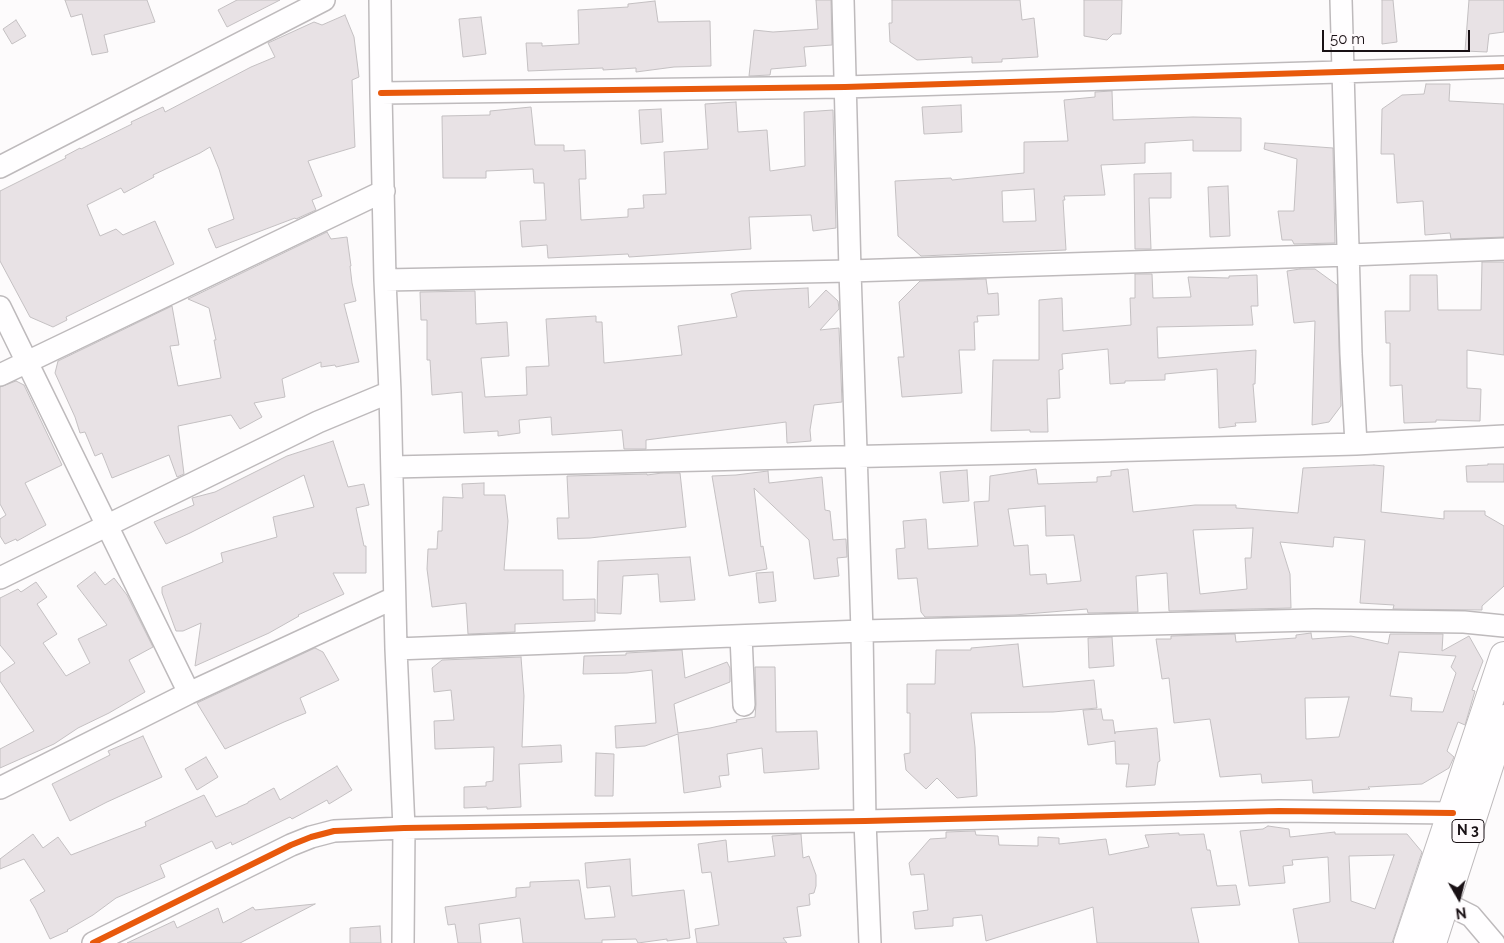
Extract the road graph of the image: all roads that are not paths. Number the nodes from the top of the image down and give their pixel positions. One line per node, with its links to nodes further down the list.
1 (324, 0): 9 (street)
2 (380, 0): 8 (street)
3 (843, 0): 7 (street)
4 (1341, 0): 6 (street)
5 (1504, 68): 6 (street)
6 (1344, 73): 7 (street); 12 (street)
7 (844, 87): 8 (street); 13 (street)
8 (381, 92): 10 (street)
9 (0, 167)
10 (384, 191): 14 (street); 16 (street)
11 (1504, 249): 12 (street)
12 (1349, 255): 13 (street); 20 (street)
13 (850, 270): 14 (street); 21 (street)
14 (385, 280): 18 (street)
15 (0, 306): 16 (street)
16 (28, 361): 17 (street); 23 (street)
17 (0, 375)
18 (390, 392): 22 (street); 23 (street)
19 (1504, 436): 20 (street)
20 (1356, 444): 21 (street)
21 (856, 457): 22 (street); 27 (street)
22 (392, 467): 25 (street)
23 (108, 525): 24 (street); 31 (street)
24 (0, 578)
25 (394, 598): 29 (street); 31 (street)
26 (1504, 626): 27 (street)
27 (862, 631): 28 (street); 36 (street)
28 (741, 636): 29 (street); 32 (street)
29 (396, 649): 37 (street)
30 (1504, 656): 35 (main road, N 3)
31 (190, 693): 34 (street)
32 (744, 705)
33 (1504, 719): 38 (main road, N 3)
34 (0, 788)
35 (1453, 813): 36 (street); 42 (main road, N 3)
36 (865, 821): 37 (street); 41 (street)
37 (404, 828): 39 (street); 40 (street)
38 (1444, 903): 43 (main road, N 3); 44 (street)
39 (93, 943)
40 (403, 943)
41 (870, 943)
42 (1408, 943)
43 (1432, 943)
44 (1494, 943)

